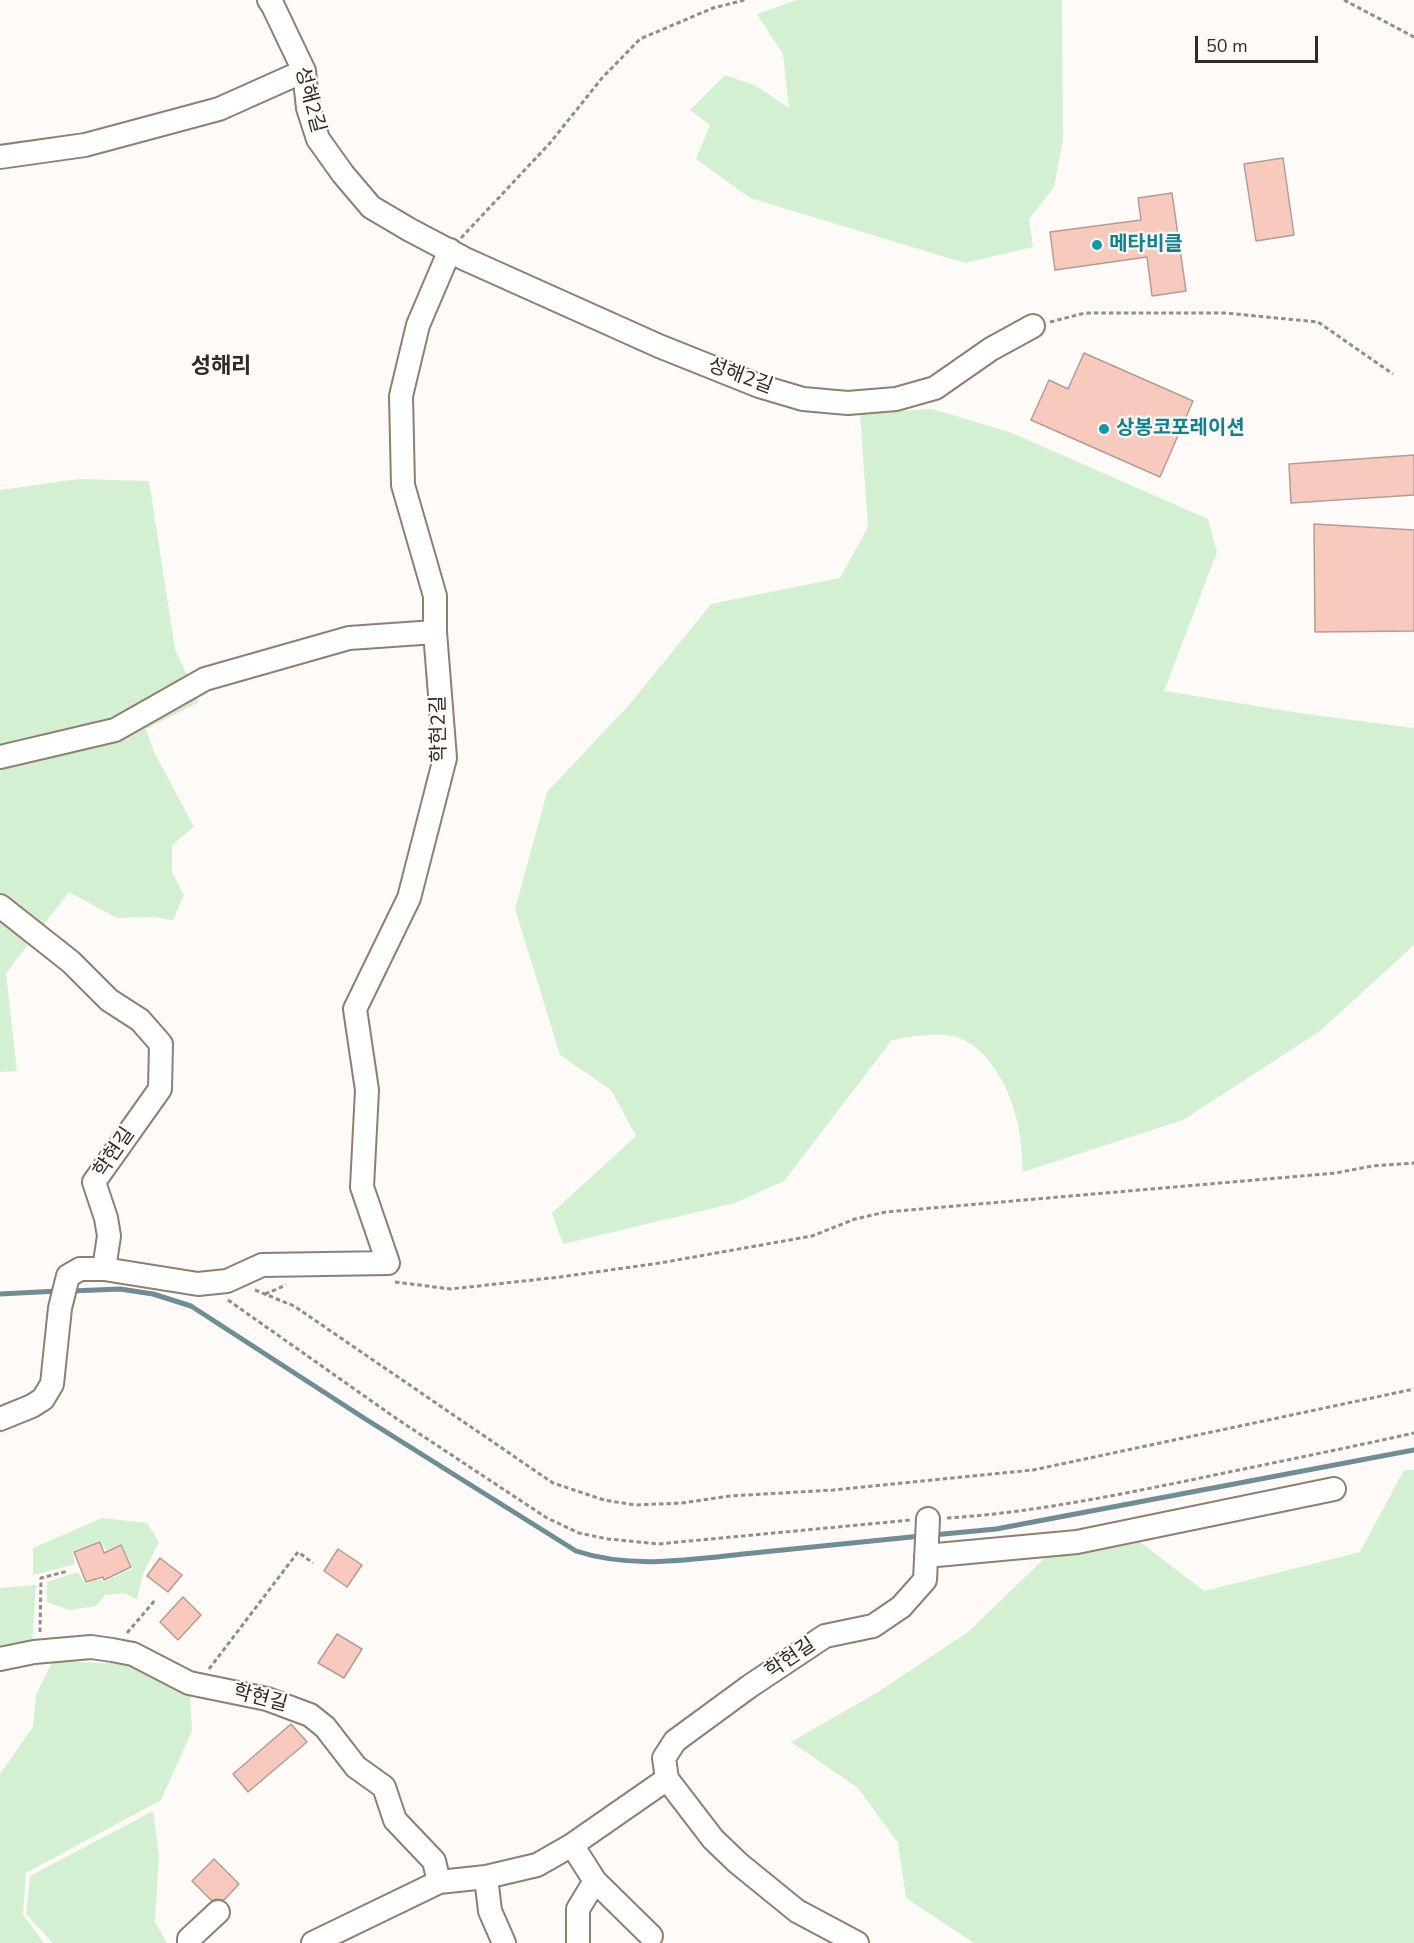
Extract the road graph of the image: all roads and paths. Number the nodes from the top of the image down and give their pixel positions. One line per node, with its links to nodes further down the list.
1 (268, 0): 5 (street, 성해2길)
2 (746, 0): 7 (path)
3 (1344, 0): 4 (path)
4 (1414, 37)
5 (304, 71): 6 (street); 7 (street, 성해2길)
6 (0, 157)
7 (450, 250): 8 (street, 성해2길); 10 (street, 학현2길)
8 (1034, 326): 9 (path)
9 (1393, 374)
10 (435, 632): 11 (street); 15 (street, 학현2길)
11 (0, 757)
12 (0, 906): 14 (street, 학현길)
13 (1414, 1163): 15 (path)
14 (104, 1269): 16 (street); 21 (street)
15 (391, 1272): 16 (street)
16 (198, 1284): 24 (path)
17 (294, 1284): 19 (path)
18 (254, 1290): 19 (path)
19 (265, 1294): 20 (path)
20 (1414, 1389)
21 (0, 1419)
22 (1414, 1433): 24 (path)
23 (1334, 1489): 25 (street)
24 (928, 1519): 25 (street, 학현길)
25 (926, 1556): 33 (street, 학현길)
26 (313, 1563): 32 (path)
27 (68, 1571): 30 (path)
28 (156, 1599): 29 (path)
29 (112, 1650): 30 (street, 학현길); 32 (street, 학현길)
30 (38, 1652): 31 (street, 학현길)
31 (0, 1659)
32 (197, 1684): 37 (street, 학현길)
33 (667, 1779): 34 (street); 44 (street)
34 (572, 1845): 35 (street); 36 (street)
35 (486, 1877): 37 (street); 42 (street)
36 (595, 1881): 39 (street); 43 (street)
37 (439, 1882): 41 (street)
38 (218, 1912): 40 (street)
39 (651, 1936)
40 (189, 1943)
41 (313, 1943)
42 (504, 1943)
43 (578, 1943)
44 (857, 1943)

